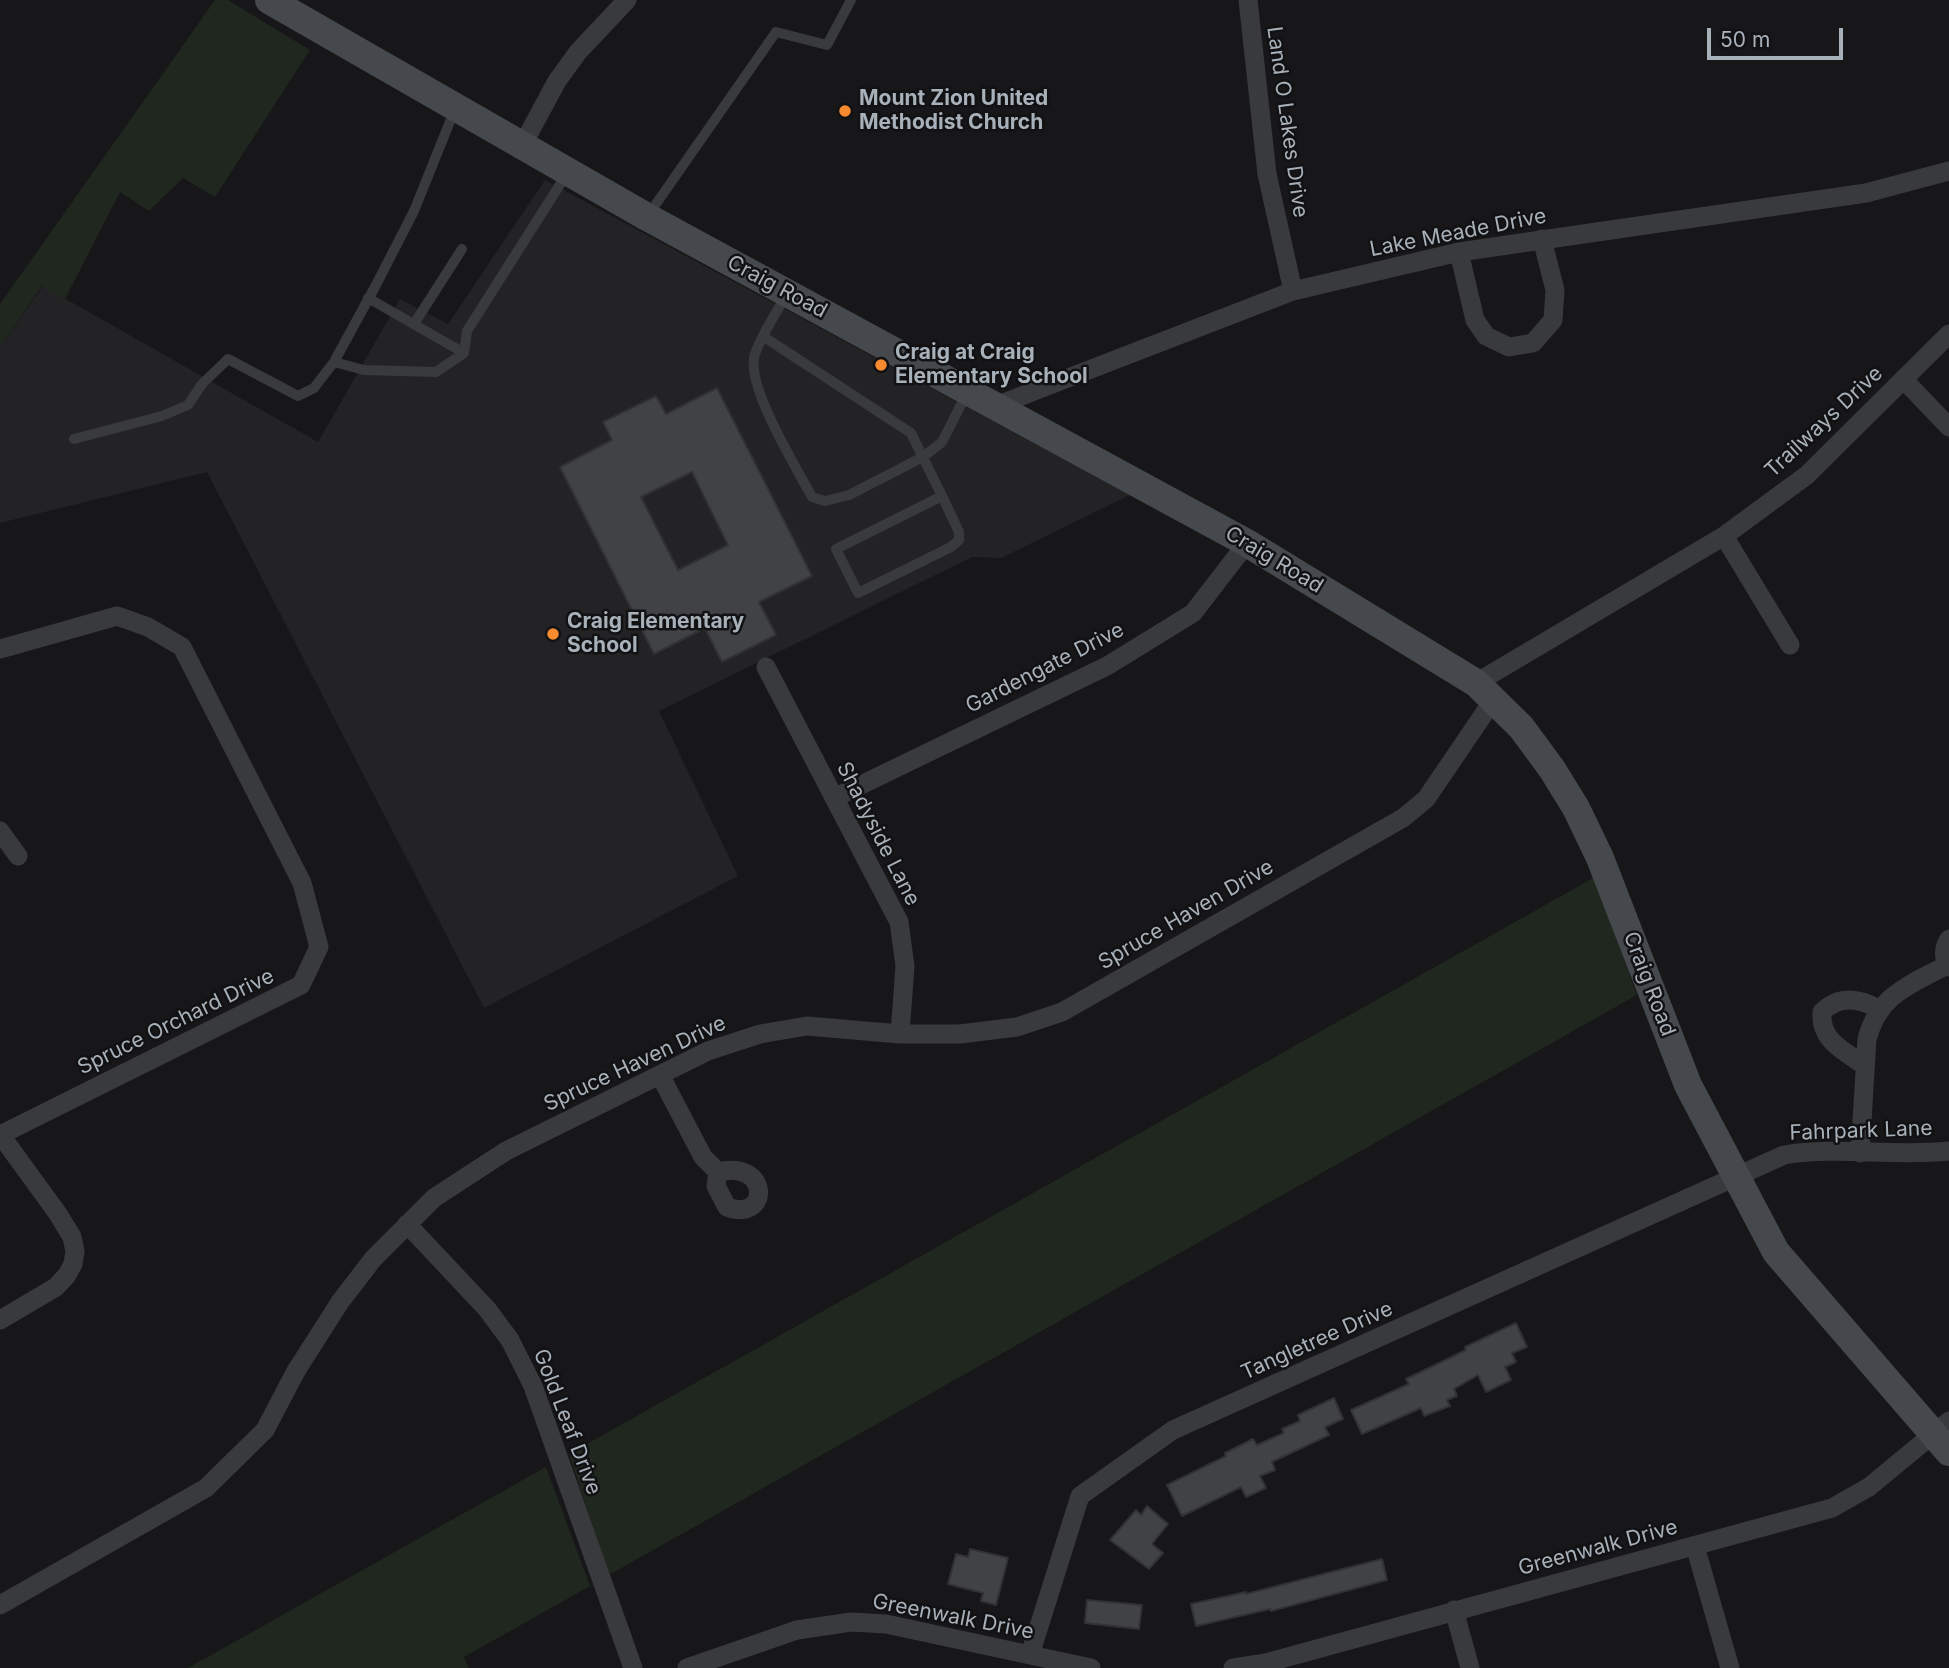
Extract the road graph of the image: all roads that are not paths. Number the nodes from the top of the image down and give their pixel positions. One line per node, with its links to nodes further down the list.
1 (270, 0): 5 (main road, Craig Road)
2 (627, 0): 6 (street)
3 (851, 0): 9 (lane)
4 (1248, 0): 13 (street, Land O Lakes Drive)
5 (455, 107): 6 (main road, Craig Road); 15 (lane)
6 (522, 146): 8 (main road, Craig Road)
7 (1949, 171): 10 (street, Lake Meade Drive)
8 (568, 172): 9 (main road, Craig Road); 19 (lane)
9 (647, 217): 14 (main road, Craig Road)
10 (1542, 239): 12 (street, Lake Meade Drive); 12 (street)
11 (463, 249): 16 (lane)
12 (1459, 252): 13 (street, Lake Meade Drive)
13 (1293, 291): 23 (street, Lake Meade Drive)
14 (787, 293): 18 (lane); 22 (main road, Craig Road)
15 (368, 298): 16 (lane); 20 (lane)
16 (414, 324): 19 (lane)
17 (1949, 334): 21 (street, Trailways Drive)
18 (764, 337): 26 (lane); 26 (lane)
19 (464, 353): 20 (lane)
20 (334, 362): 25 (lane)
21 (1904, 380): 24 (street); 28 (street, Trailways Drive)
22 (968, 391): 23 (main road, Craig Road); 26 (lane)
23 (993, 407): 29 (main road, Craig Road)
24 (1949, 427)
25 (74, 439)
26 (923, 457): 27 (lane)
27 (942, 496): 27 (lane)
28 (1724, 536): 30 (street); 33 (street, Trailways Drive)
29 (1247, 543): 33 (main road, Craig Road); 34 (street, Gardengate Drive)
30 (1790, 645)
31 (0, 649): 43 (street, Spruce Orchard Drive)
32 (766, 667): 34 (street, Shadyside Lane)
33 (1485, 691): 40 (street, Spruce Haven Drive); 47 (main road, Craig Road)
34 (834, 798): 40 (street, Shadyside Lane)
35 (0, 831): 36 (street)
36 (18, 856)
37 (1949, 939): 38 (street)
38 (1948, 966): 39 (street)
39 (1880, 1009): 41 (street); 41 (street)
40 (900, 1034): 42 (street, Spruce Haven Drive)
41 (1865, 1066): 45 (street)
42 (660, 1075): 46 (street); 48 (street, Spruce Haven Drive)
43 (0, 1135): 49 (street)
44 (1949, 1151): 45 (street, Fahrpark Lane)
45 (1860, 1153): 47 (street, Fahrpark Lane)
46 (718, 1172)
47 (1736, 1177): 50 (main road, Craig Road); 54 (street, Tangletree Drive)
48 (407, 1224): 52 (street, Spruce Haven Drive); 55 (street, Gold Leaf Drive)
49 (0, 1320)
50 (1944, 1436): 51 (street, Greenwalk Drive)
51 (1695, 1546): 53 (street, Greenwalk Drive); 60 (street)
52 (0, 1605)
53 (1454, 1610): 58 (street, Greenwalk Drive); 59 (street)
54 (1030, 1655): 56 (street, Greenwalk Drive); 57 (street, Greenwalk Drive)
55 (633, 1668)
56 (687, 1668)
57 (1091, 1668)
58 (1233, 1668)
59 (1470, 1668)
60 (1730, 1668)

